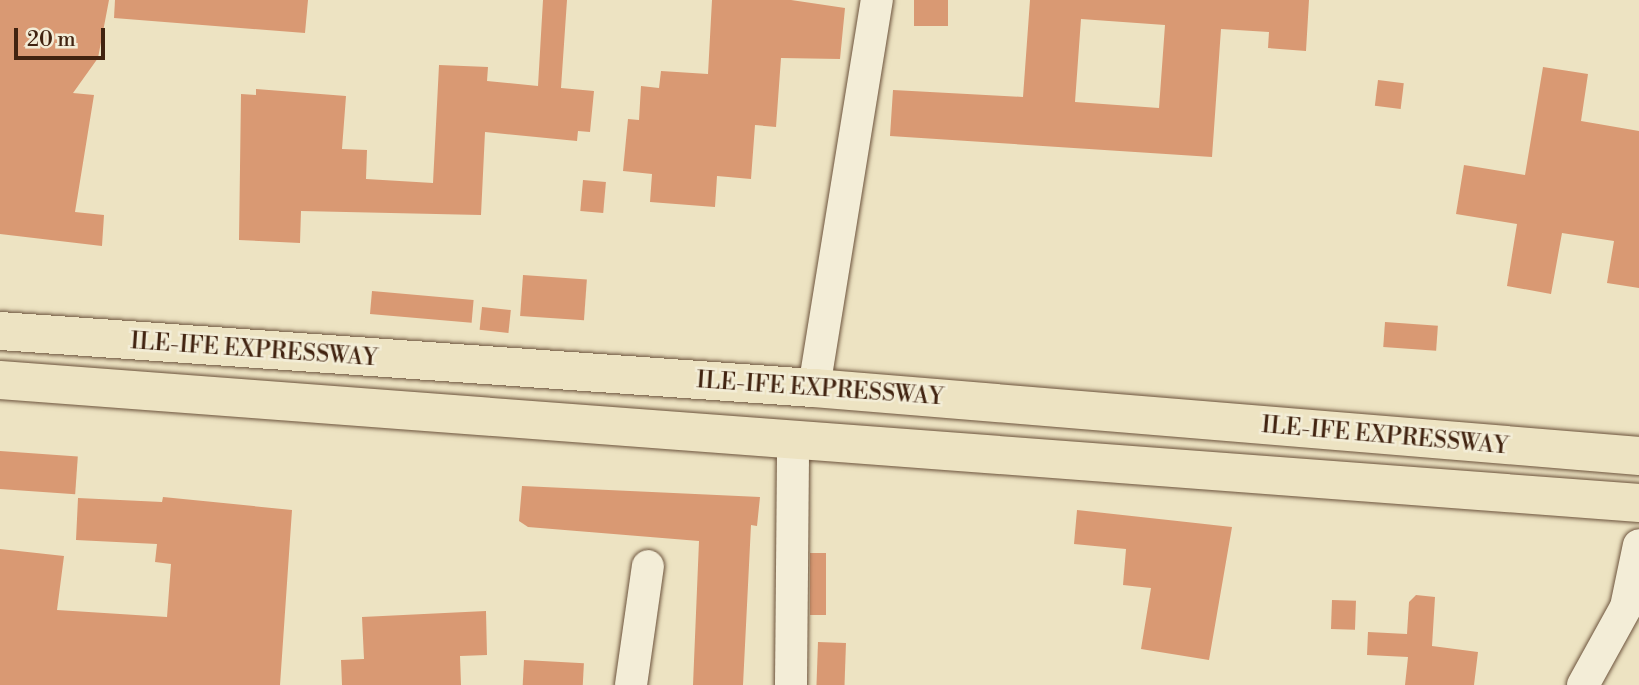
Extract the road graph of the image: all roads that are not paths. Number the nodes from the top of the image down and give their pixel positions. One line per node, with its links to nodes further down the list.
1 (877, 0): 4 (street)
2 (0, 331): 4 (main road, ILE-IFE EXPRESSWAY)
3 (0, 380): 6 (main road, ILE-IFE EXPRESSWAY)
4 (814, 388): 5 (main road, ILE-IFE EXPRESSWAY)
5 (1366, 433): 7 (main road, ILE-IFE EXPRESSWAY); 8 (main road)
6 (793, 437): 8 (main road, ILE-IFE EXPRESSWAY); 13 (street)
7 (1639, 456)
8 (1367, 482): 9 (main road, ILE-IFE EXPRESSWAY)
9 (1639, 503)
10 (1639, 545): 14 (street)
11 (648, 566): 12 (street)
12 (631, 685)
13 (791, 685)
14 (1583, 685)

